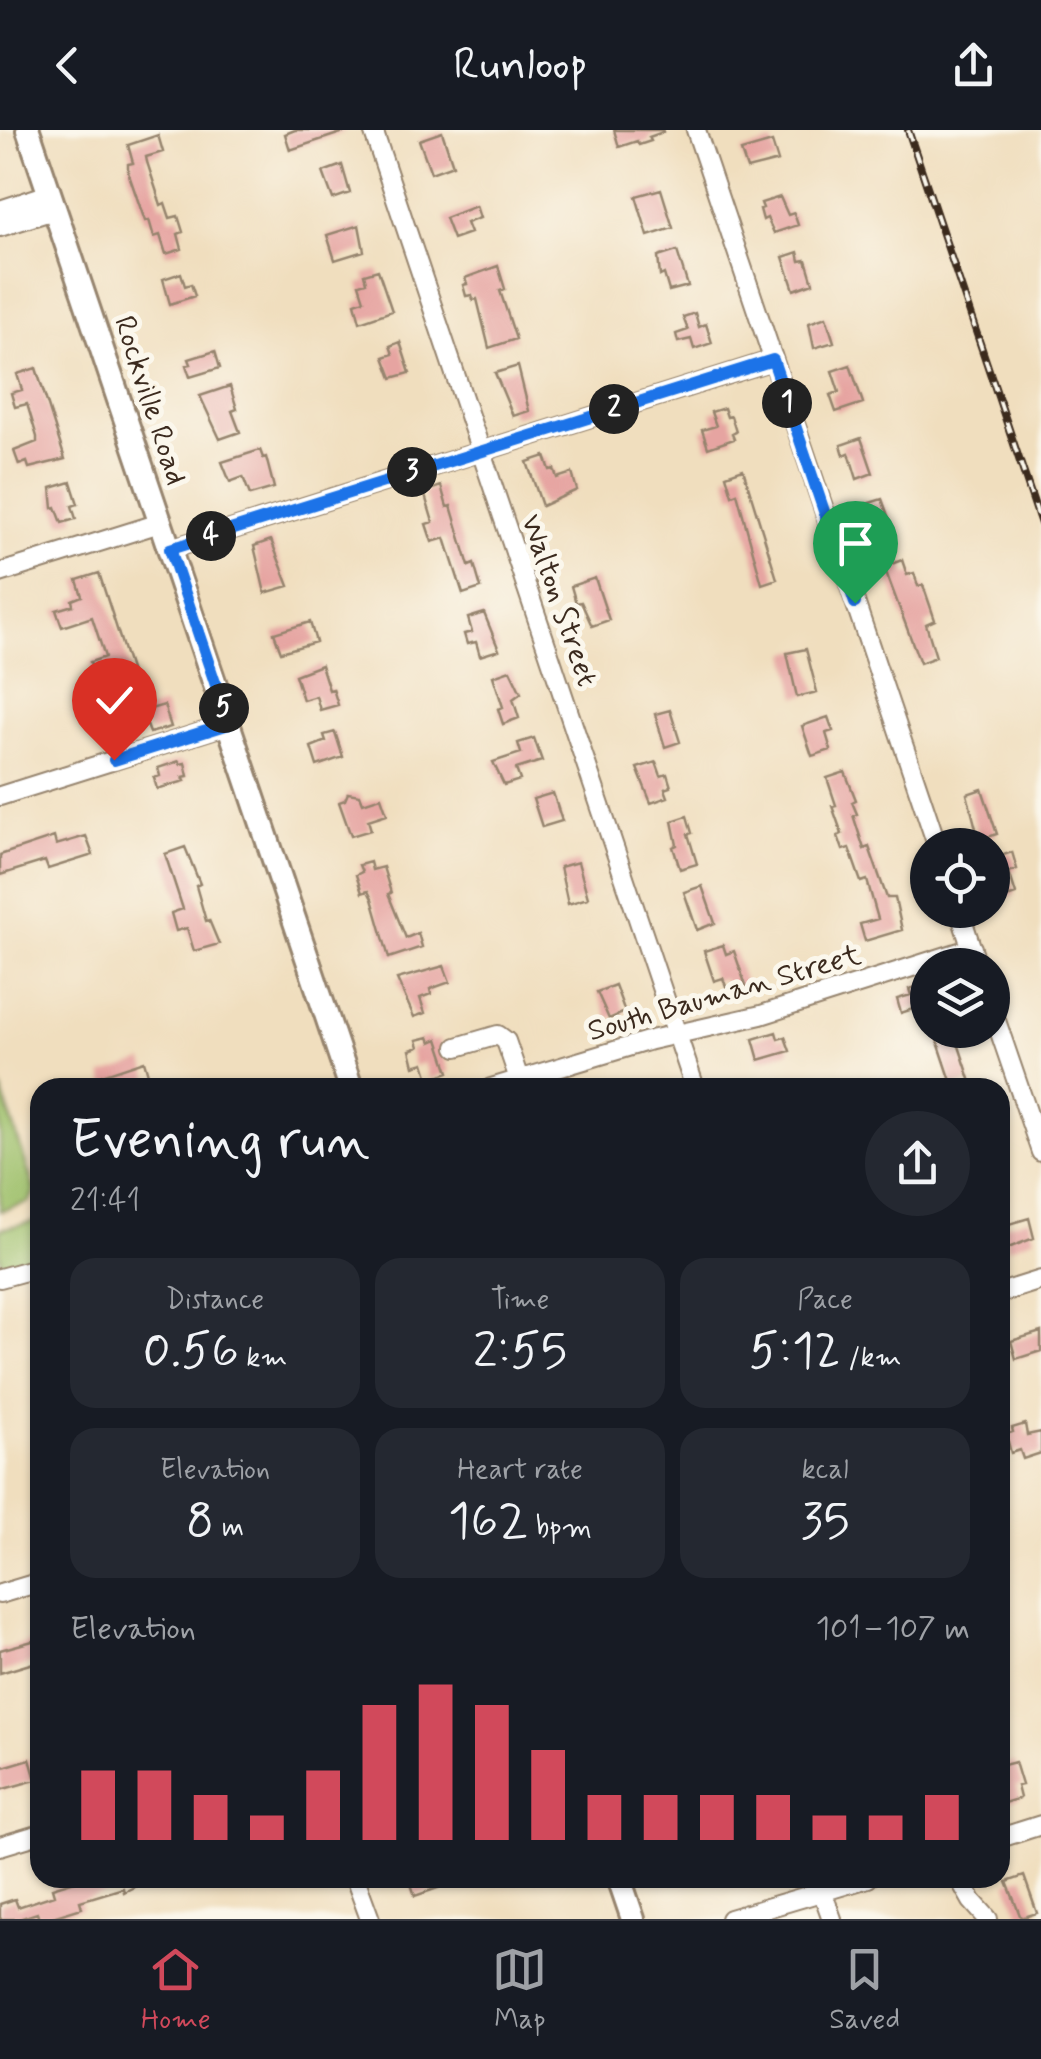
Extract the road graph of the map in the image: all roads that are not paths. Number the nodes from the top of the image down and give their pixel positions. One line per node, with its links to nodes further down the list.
1 (28, 130): 4 (main road, Rockville Road)
2 (373, 130): 8 (street, Walton Street)
3 (696, 130): 7 (street)
4 (51, 202): 5 (street); 6 (street); 9 (main road, Rockville Road)
5 (0, 210)
6 (0, 227)
7 (773, 360): 8 (street); 14 (street)
8 (480, 450): 10 (street); 16 (street, Walton Street)
9 (160, 523): 10 (main road, Rockville Road); 11 (street)
10 (170, 549): 12 (main road, Rockville Road)
11 (0, 573)
12 (229, 724): 13 (street); 19 (main road, Rockville Road)
13 (0, 796)
14 (931, 828)
15 (910, 975): 16 (street, South Bauman Street)
16 (677, 1036): 21 (street, South Bauman Street); 22 (street, Walton Street)
17 (457, 1046): 20 (street)
18 (1005, 1048): 23 (street)
19 (347, 1078)
20 (519, 1078)
21 (523, 1078)
22 (692, 1078)
23 (1041, 1152)
24 (30, 1270): 25 (street)
25 (0, 1278)
26 (1041, 1280): 27 (street)
27 (1010, 1290)
28 (30, 1585): 29 (street)
29 (0, 1594)
30 (1041, 1825): 31 (street)
31 (1010, 1835)
32 (30, 1837): 33 (street)
33 (0, 1846)
34 (359, 1888): 39 (street)
35 (622, 1888): 40 (main road)
36 (833, 1888): 38 (street)
37 (965, 1888): 43 (street)
38 (822, 1891): 41 (street); 42 (street)
39 (370, 1919)
40 (633, 1919)
41 (730, 1919)
42 (832, 1919)
43 (988, 1919)

